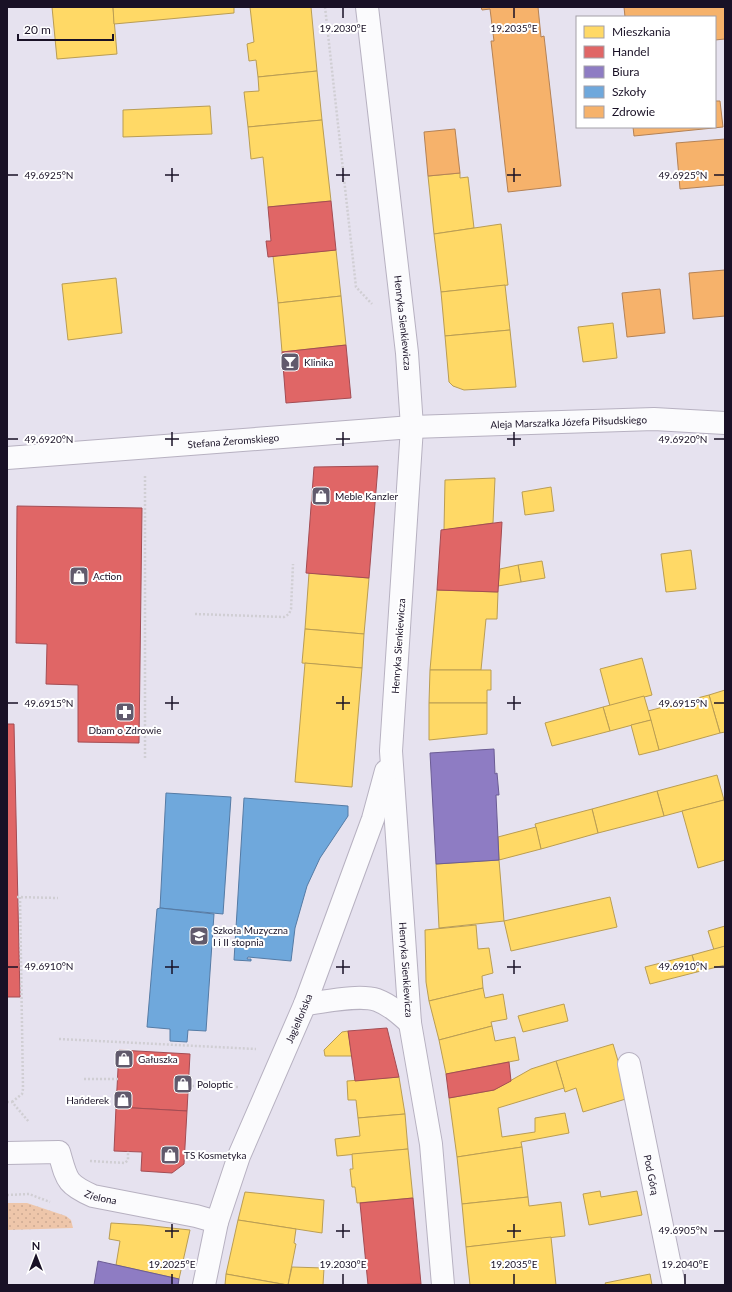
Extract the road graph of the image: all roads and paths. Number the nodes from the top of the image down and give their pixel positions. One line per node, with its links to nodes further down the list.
1 (325, 7): 3 (path)
2 (367, 7): 5 (street, Henryka Sienkiewicza)
3 (356, 287)
4 (725, 423): 5 (street, Aleja Marszałka Józefa Piłsudskiego)
5 (412, 427): 6 (street, Stefana Żeromskiego); 10 (street, Henryka Sienkiewicza)
6 (7, 458)
7 (145, 475): 11 (path)
8 (293, 564): 9 (path)
9 (195, 614)
10 (391, 751): 13 (street, Jagiellońska); 14 (street, Henryka Sienkiewicza)
11 (145, 760)
12 (58, 898): 23 (path)
13 (305, 1004): 14 (street); 28 (street, Jagiellońska)
14 (410, 1023): 30 (street, Henryka Sienkiewicza)
15 (59, 1039): 16 (path)
16 (260, 1049)
17 (629, 1064): 31 (street, Pod Górą)
18 (84, 1079): 19 (path)
19 (118, 1079)
20 (188, 1086): 21 (path)
21 (245, 1087)
22 (7, 1102): 23 (path)
23 (12, 1102): 24 (path)
24 (29, 1122)
25 (128, 1151): 27 (path)
26 (7, 1153): 28 (street, Zielona)
27 (88, 1161)
28 (217, 1222): 29 (street, Jagiellońska)
29 (204, 1285)
30 (443, 1285)
31 (674, 1285)

